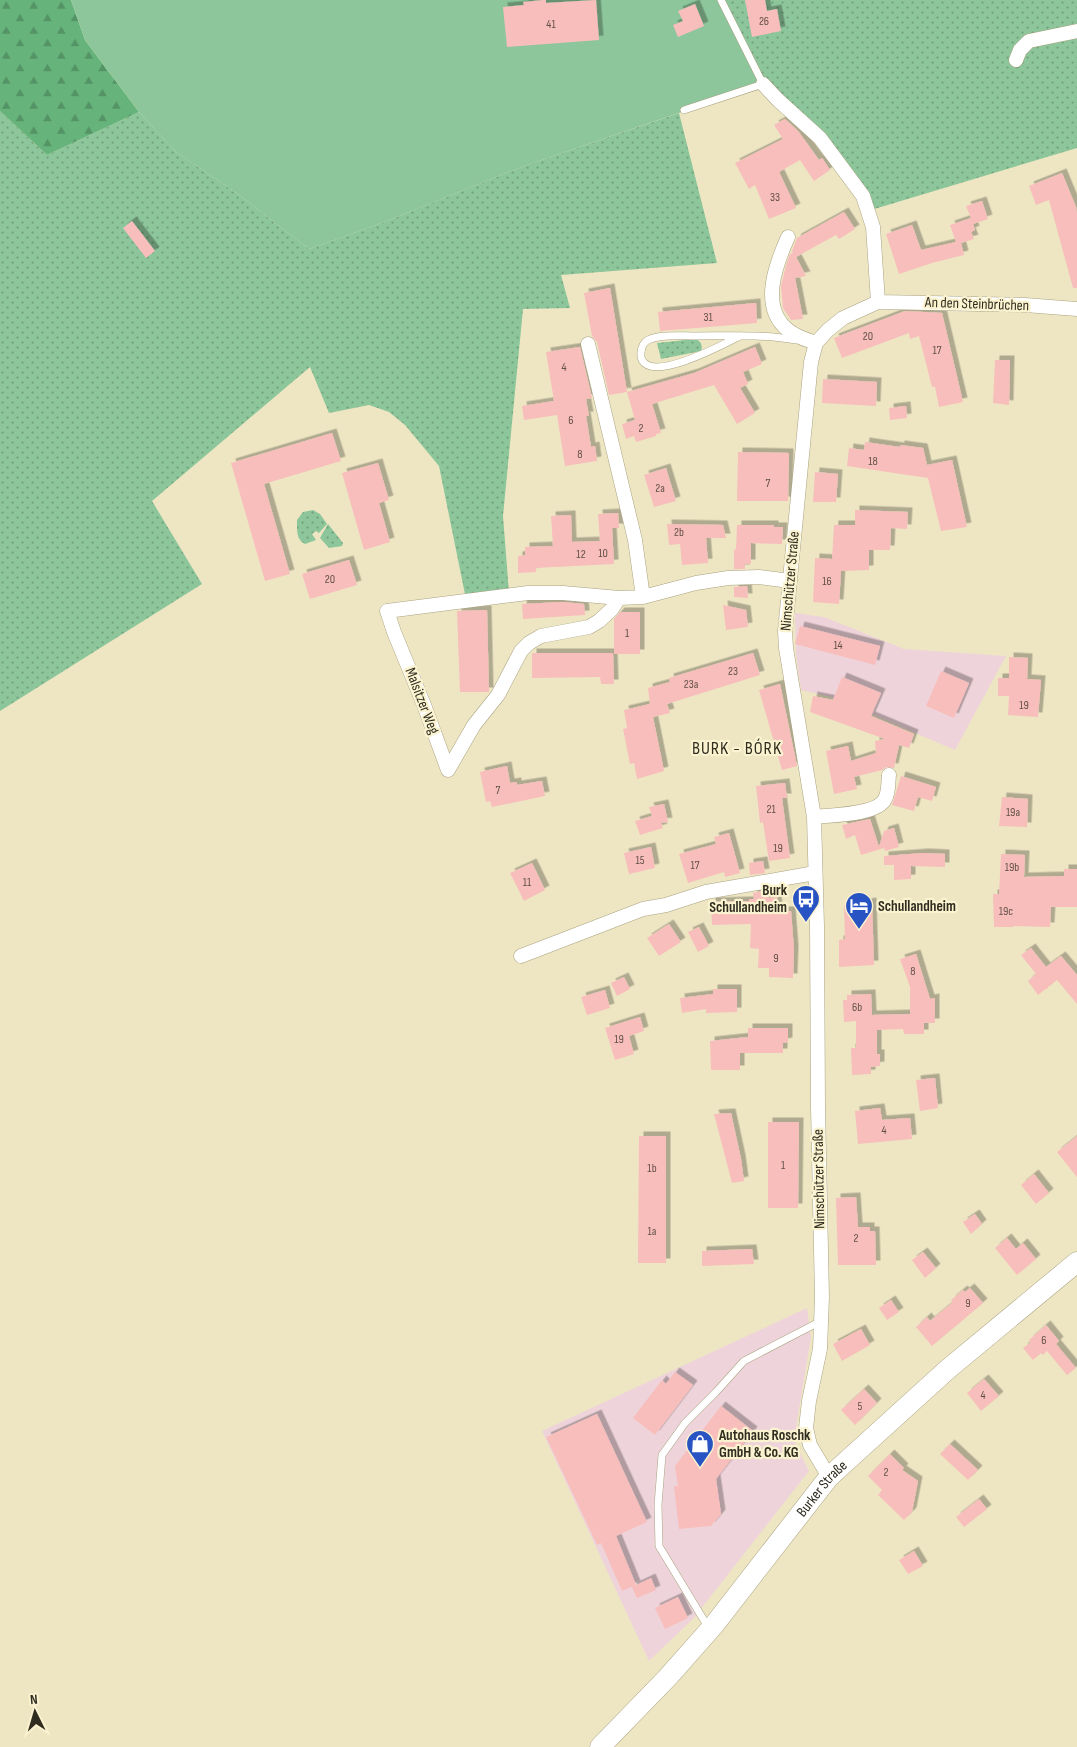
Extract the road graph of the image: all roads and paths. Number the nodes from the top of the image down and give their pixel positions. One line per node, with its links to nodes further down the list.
1 (720, 0): 4 (lane)
2 (1077, 31): 3 (street)
3 (1016, 60)
4 (763, 84): 5 (lane); 7 (street)
5 (684, 110)
6 (788, 237): 10 (street)
7 (878, 302): 8 (street, An den Steinbrüchen); 10 (street)
8 (1077, 309)
9 (740, 336): 9 (lane); 10 (lane)
10 (816, 343): 12 (street, Nimschützer Straße)
11 (588, 344): 13 (street)
12 (790, 580): 13 (street, Malsitzer Weg); 16 (street, Nimschützer Straße)
13 (643, 596): 14 (street, Malsitzer Weg)
14 (619, 598): 14 (street, Malsitzer Weg)
15 (889, 775): 16 (street)
16 (814, 817): 17 (street, Nimschützer Straße)
17 (815, 873): 18 (street); 20 (street, Nimschützer Straße)
18 (521, 956)
19 (1077, 1262): 21 (street, Burker Straße)
20 (821, 1321): 21 (street, Nimschützer Straße); 22 (lane)
21 (829, 1477): 22 (street, Burker Straße)
22 (710, 1630): 23 (street, Burker Straße)
23 (600, 1747)

